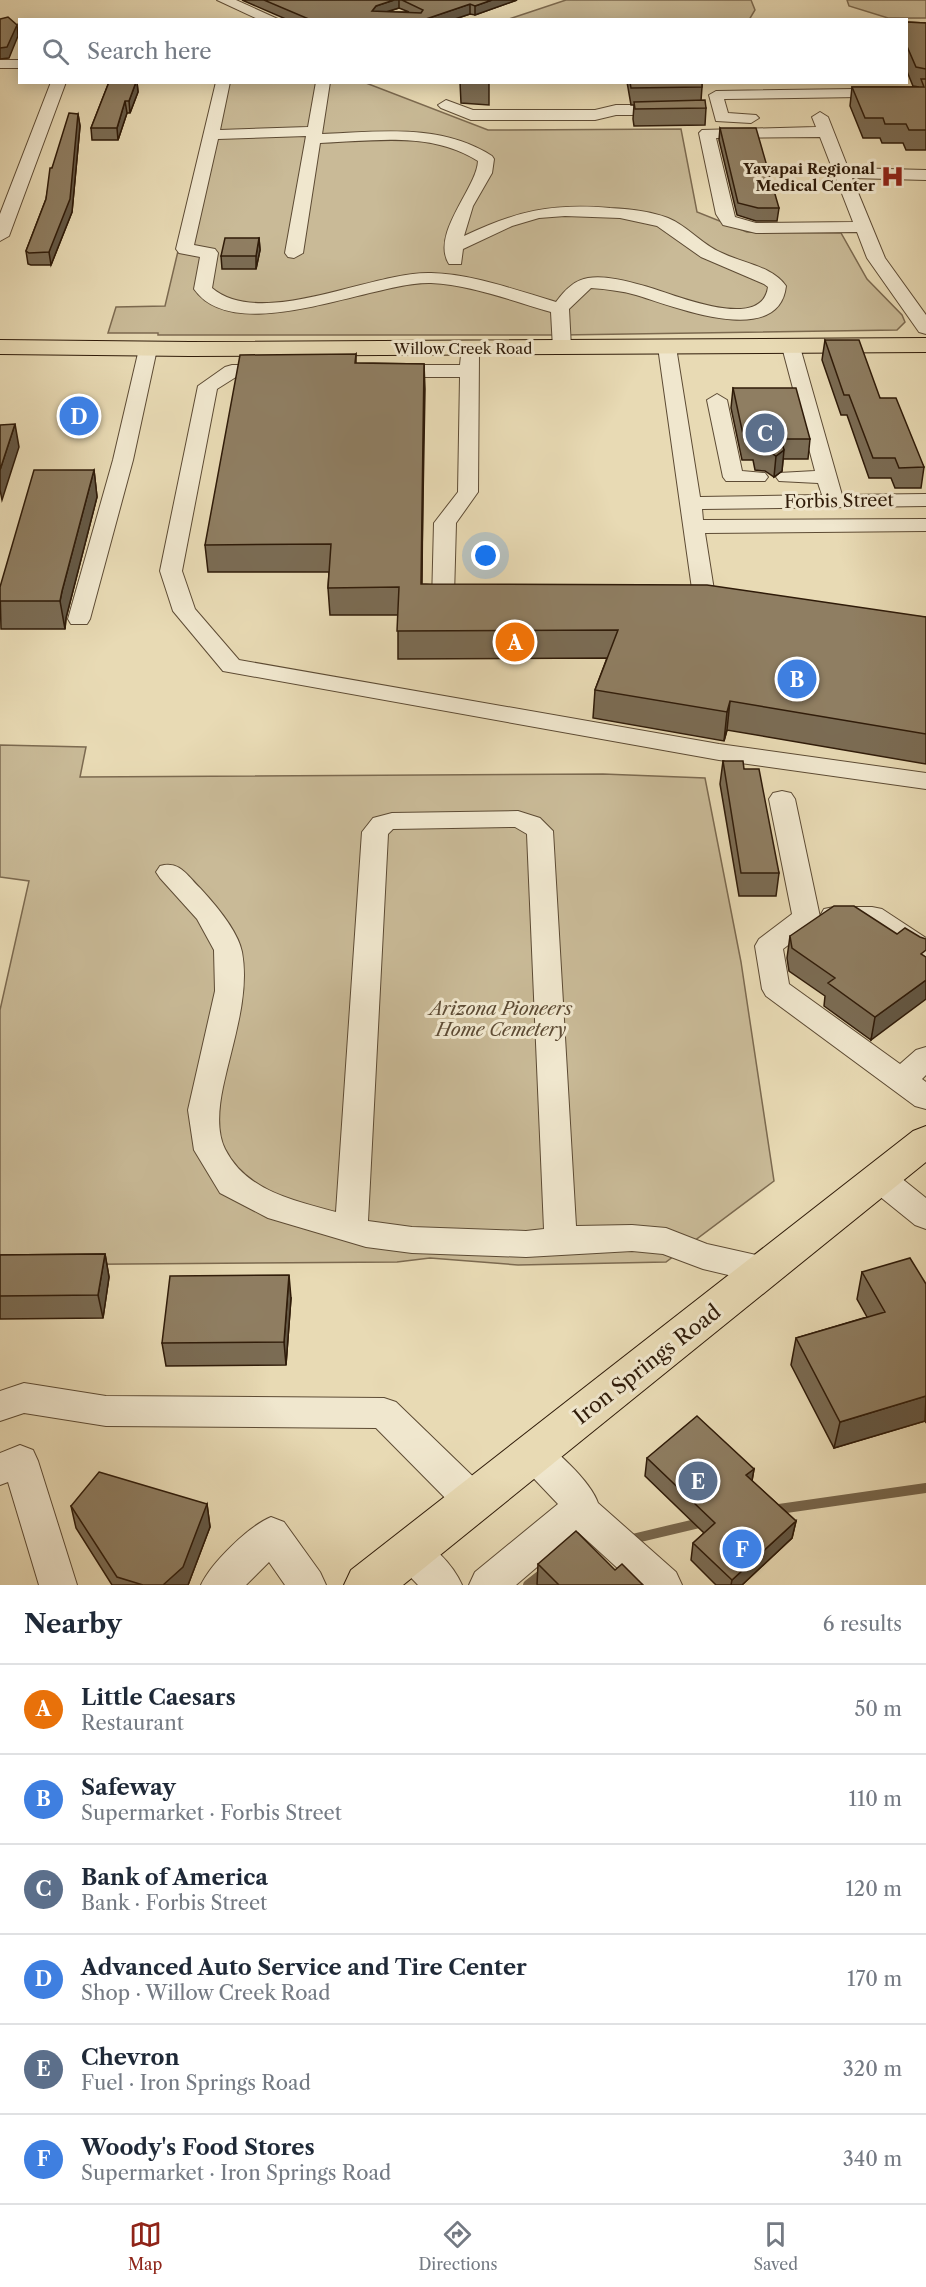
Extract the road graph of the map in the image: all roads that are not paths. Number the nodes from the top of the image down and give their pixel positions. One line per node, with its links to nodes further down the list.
1 (224, 0): 2 (street)
2 (268, 18)
3 (0, 64): 4 (street)
4 (18, 64)
5 (58, 84): 19 (street)
6 (223, 84): 14 (street)
7 (323, 84): 15 (street)
8 (906, 87): 9 (street); 10 (street)
9 (926, 92)
10 (818, 95): 13 (street); 13 (street)
11 (446, 105): 12 (street)
12 (685, 110)
13 (823, 125): 16 (street); 18 (street)
14 (212, 135): 15 (street); 22 (street)
15 (315, 135): 20 (street); 21 (street)
16 (843, 173): 17 (street); 18 (street)
17 (926, 175)
18 (864, 227): 24 (street)
19 (0, 236)
20 (454, 247): 22 (street); 23 (street)
21 (294, 253)
22 (457, 280): 23 (street)
23 (560, 309): 29 (street)
24 (926, 328)
25 (926, 345): 28 (main road, Willow Creek Road)
26 (0, 347): 30 (main road, Willow Creek Road)
27 (667, 347): 28 (main road, Willow Creek Road); 29 (main road, Willow Creek Road); 41 (street)
28 (791, 347): 37 (street)
29 (562, 348): 31 (main road, Willow Creek Road)
30 (148, 349): 31 (main road, Willow Creek Road); 49 (street)
31 (470, 359): 33 (street); 45 (street)
32 (291, 371): 50 (street)
33 (362, 371)
34 (717, 400): 35 (street)
35 (758, 477)
36 (786, 477): 37 (street)
37 (827, 477): 40 (street)
38 (926, 500): 40 (street, Forbis Street)
39 (751, 502): 40 (street, Forbis Street); 41 (street, Forbis Street); 44 (street)
40 (834, 502)
41 (690, 503): 43 (street)
42 (926, 525): 44 (street)
43 (694, 527): 44 (street); 47 (street)
44 (757, 527)
45 (479, 603)
46 (681, 603): 47 (street)
47 (705, 603): 48 (street)
48 (728, 606)
49 (80, 619)
50 (926, 781)
51 (782, 799): 53 (street)
52 (169, 872): 60 (street)
53 (806, 917): 54 (street); 56 (street)
54 (926, 951)
55 (926, 1058): 56 (street)
56 (901, 1080): 57 (street)
57 (926, 1098)
58 (910, 1159): 59 (street); 62 (main road, Iron Springs Road)
59 (926, 1216)
60 (351, 1231): 61 (street); 61 (street)
61 (561, 1240): 62 (street)
62 (766, 1270): 64 (main road, Iron Springs Road)
63 (0, 1406): 66 (street)
64 (533, 1454): 66 (main road, Iron Springs Road); 67 (street)
65 (10, 1465): 69 (street)
66 (473, 1501): 68 (main road, Iron Springs Road)
67 (579, 1509): 74 (street); 75 (street)
68 (410, 1551): 72 (main road, Iron Springs Road); 73 (street)
69 (58, 1585)
70 (220, 1585): 71 (street)
71 (307, 1585)
72 (367, 1585)
73 (443, 1585)
74 (488, 1585)
75 (663, 1585)

